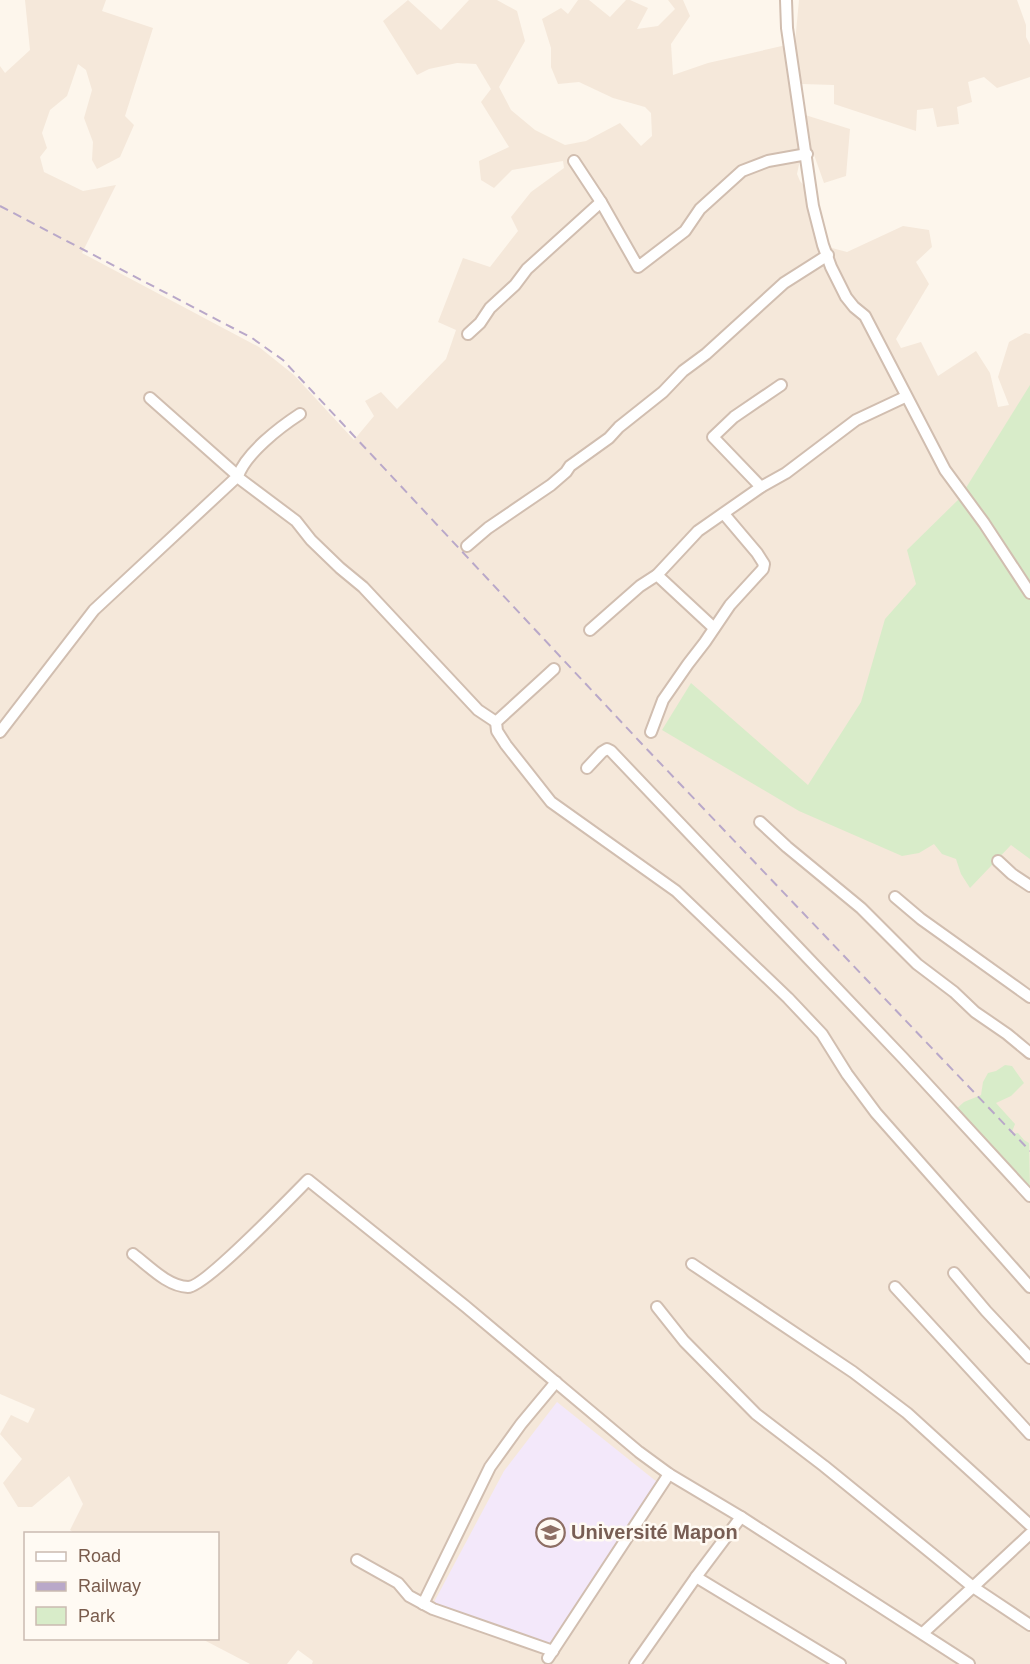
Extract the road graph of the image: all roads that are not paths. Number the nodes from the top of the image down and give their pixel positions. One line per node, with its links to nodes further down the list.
1 (786, 0): 2 (street)
2 (807, 154): 4 (street); 5 (street)
3 (574, 161): 4 (street)
4 (601, 202): 6 (street)
5 (828, 255): 8 (street); 14 (street)
6 (468, 334)
7 (781, 385): 12 (street)
8 (905, 397): 12 (street); 16 (street)
9 (150, 398): 11 (street)
10 (300, 414): 11 (street)
11 (238, 476): 20 (street); 21 (street)
12 (761, 487): 13 (street)
13 (724, 514): 15 (street); 17 (street)
14 (467, 546)
15 (657, 575): 17 (street); 18 (street)
16 (1030, 593)
17 (714, 628): 22 (street)
18 (590, 630)
19 (554, 669): 20 (street)
20 (496, 722): 35 (street)
21 (0, 732)
22 (651, 732)
23 (587, 768): 30 (street)
24 (760, 822): 29 (street)
25 (998, 861): 26 (street)
26 (1030, 886)
27 (895, 897): 28 (street)
28 (1030, 997)
29 (1030, 1053)
30 (1030, 1196)
31 (133, 1254): 38 (street)
32 (692, 1264): 42 (street)
33 (954, 1273): 37 (street)
34 (895, 1287): 39 (street)
35 (1030, 1287)
36 (657, 1307): 46 (street)
37 (1030, 1358)
38 (556, 1382): 40 (street); 47 (street)
39 (1030, 1434)
40 (669, 1474): 41 (street); 47 (street)
41 (741, 1517): 45 (street); 49 (street)
42 (1030, 1525)
43 (1030, 1534): 46 (street)
44 (357, 1560): 47 (street)
45 (696, 1577): 50 (street); 51 (street)
46 (973, 1587): 48 (street); 49 (street)
47 (423, 1604)
48 (1030, 1625)
49 (923, 1633): 52 (street)
50 (635, 1664)
51 (840, 1664)
52 (969, 1664)

